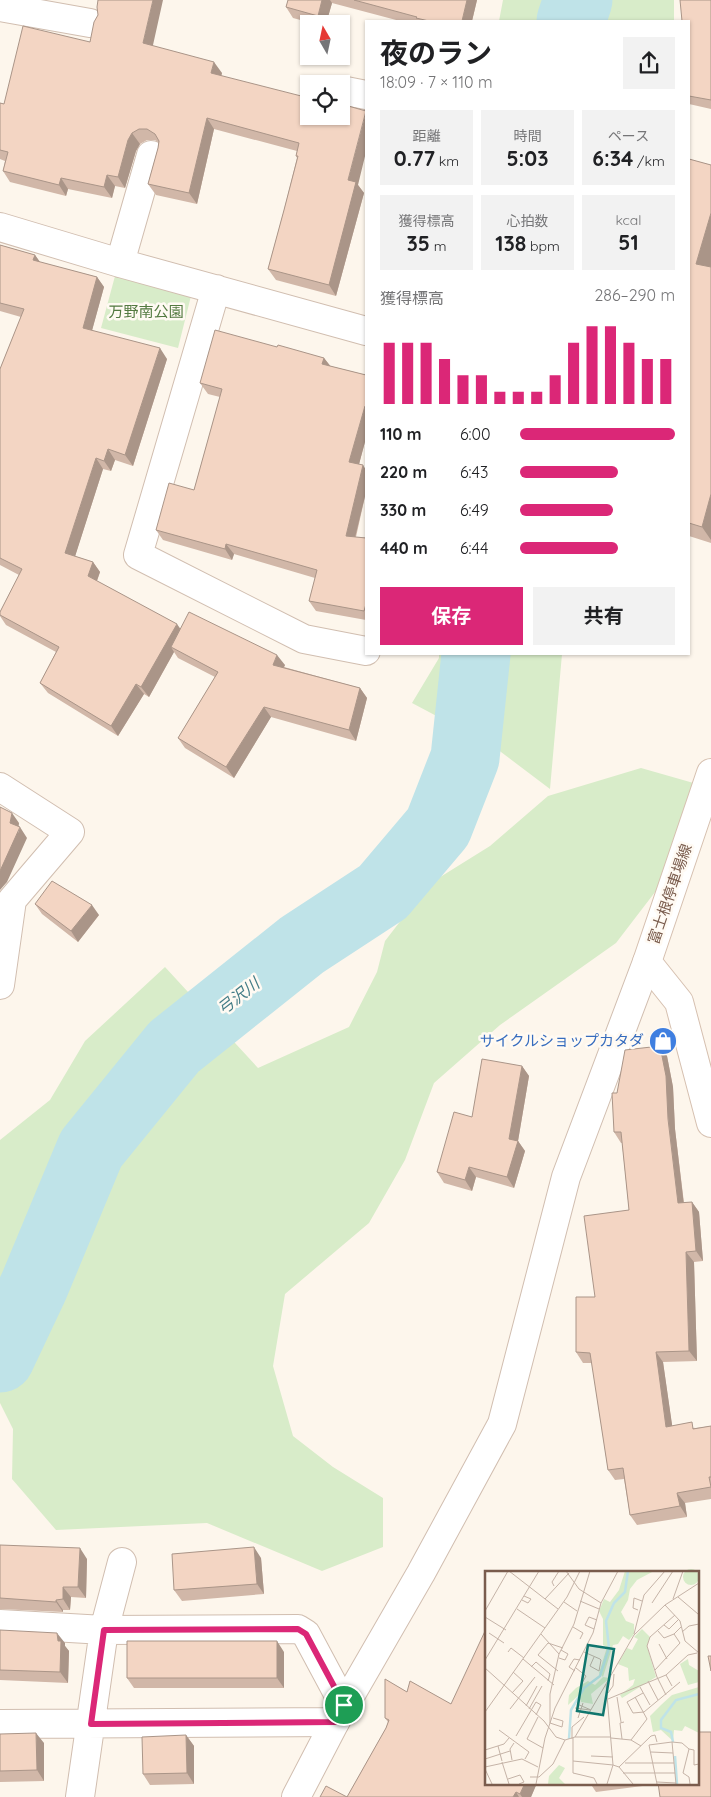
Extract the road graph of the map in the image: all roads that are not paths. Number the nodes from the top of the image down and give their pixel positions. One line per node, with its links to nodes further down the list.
1 (0, 7): 2 (street)
2 (90, 24)
3 (350, 92): 4 (street)
4 (365, 95)
5 (151, 155): 7 (street)
6 (0, 227): 7 (street)
7 (120, 263): 8 (street)
8 (216, 289): 9 (street); 10 (street)
9 (365, 331)
10 (365, 651)
11 (711, 774): 13 (street, 富士根停車場線)
12 (0, 787): 14 (street)
13 (646, 962): 15 (street, 富士根停車場線); 19 (street)
14 (0, 985)
15 (711, 1123)
16 (122, 1562): 18 (street)
17 (0, 1624): 18 (street)
18 (104, 1630): 19 (street); 21 (street)
19 (340, 1714): 21 (street); 23 (street)
20 (0, 1724): 21 (street)
21 (91, 1724): 22 (street)
22 (80, 1797)
23 (296, 1797)

